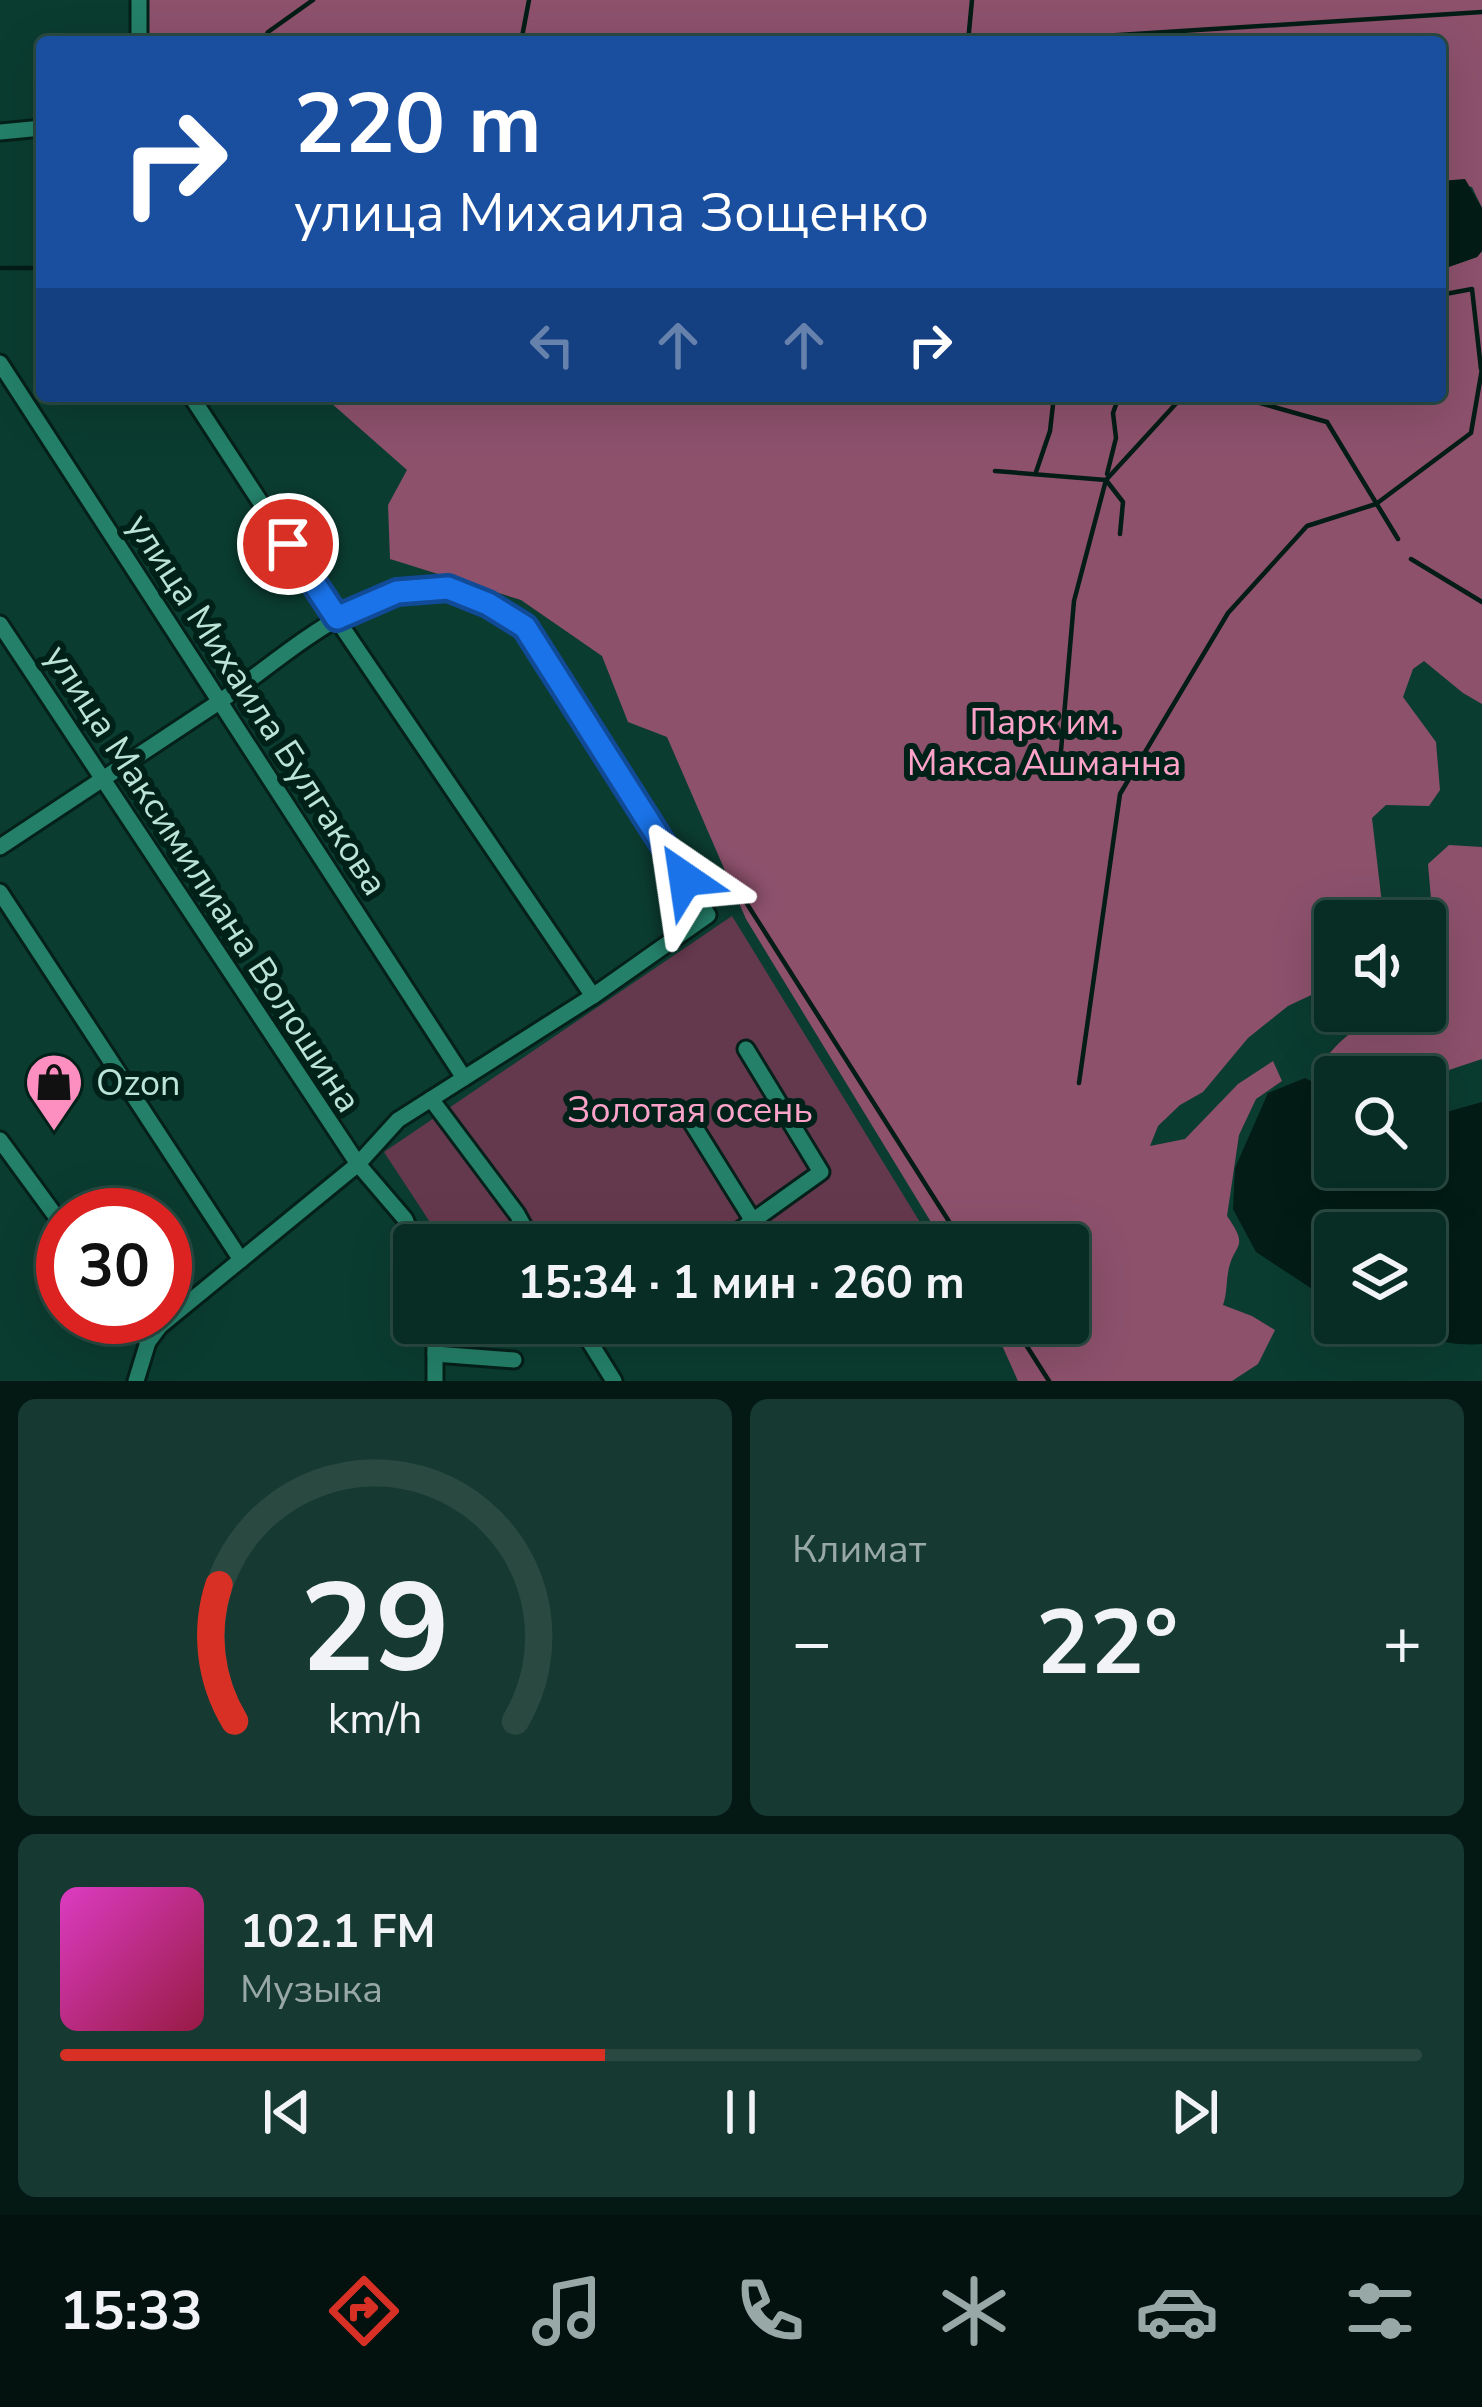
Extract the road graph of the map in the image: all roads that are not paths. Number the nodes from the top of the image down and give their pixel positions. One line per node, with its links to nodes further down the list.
1 (140, 0): 2 (street)
2 (139, 36)
3 (36, 129): 4 (street)
4 (0, 132)
5 (0, 363): 9 (street, улица Михаила Булгакова)
6 (195, 402): 7 (street)
7 (337, 618): 9 (street); 13 (street); 13 (street)
8 (0, 624): 10 (street, улица Максимилиана Волошина)
9 (221, 701): 10 (street); 15 (street, улица Михаила Булгакова)
10 (103, 779): 11 (street); 19 (street, улица Максимилиана Волошина)
11 (0, 847)
12 (0, 892): 25 (street)
13 (593, 996): 15 (street)
14 (746, 1048): 21 (street)
15 (464, 1078): 16 (street)
16 (431, 1099): 19 (street); 23 (street)
17 (687, 1115): 21 (street)
18 (0, 1140): 20 (street)
19 (358, 1164): 22 (street, улица Максимилиана Волошина); 25 (street)
20 (36, 1189)
21 (753, 1221): 24 (street)
22 (407, 1224)
23 (523, 1224)
24 (749, 1224)
25 (241, 1260): 26 (street)
26 (192, 1300)
27 (147, 1344): 32 (street)
28 (438, 1344): 30 (street)
29 (591, 1344): 34 (street)
30 (435, 1354): 31 (street); 33 (street)
31 (514, 1360)
32 (136, 1381)
33 (435, 1381)
34 (614, 1381)

